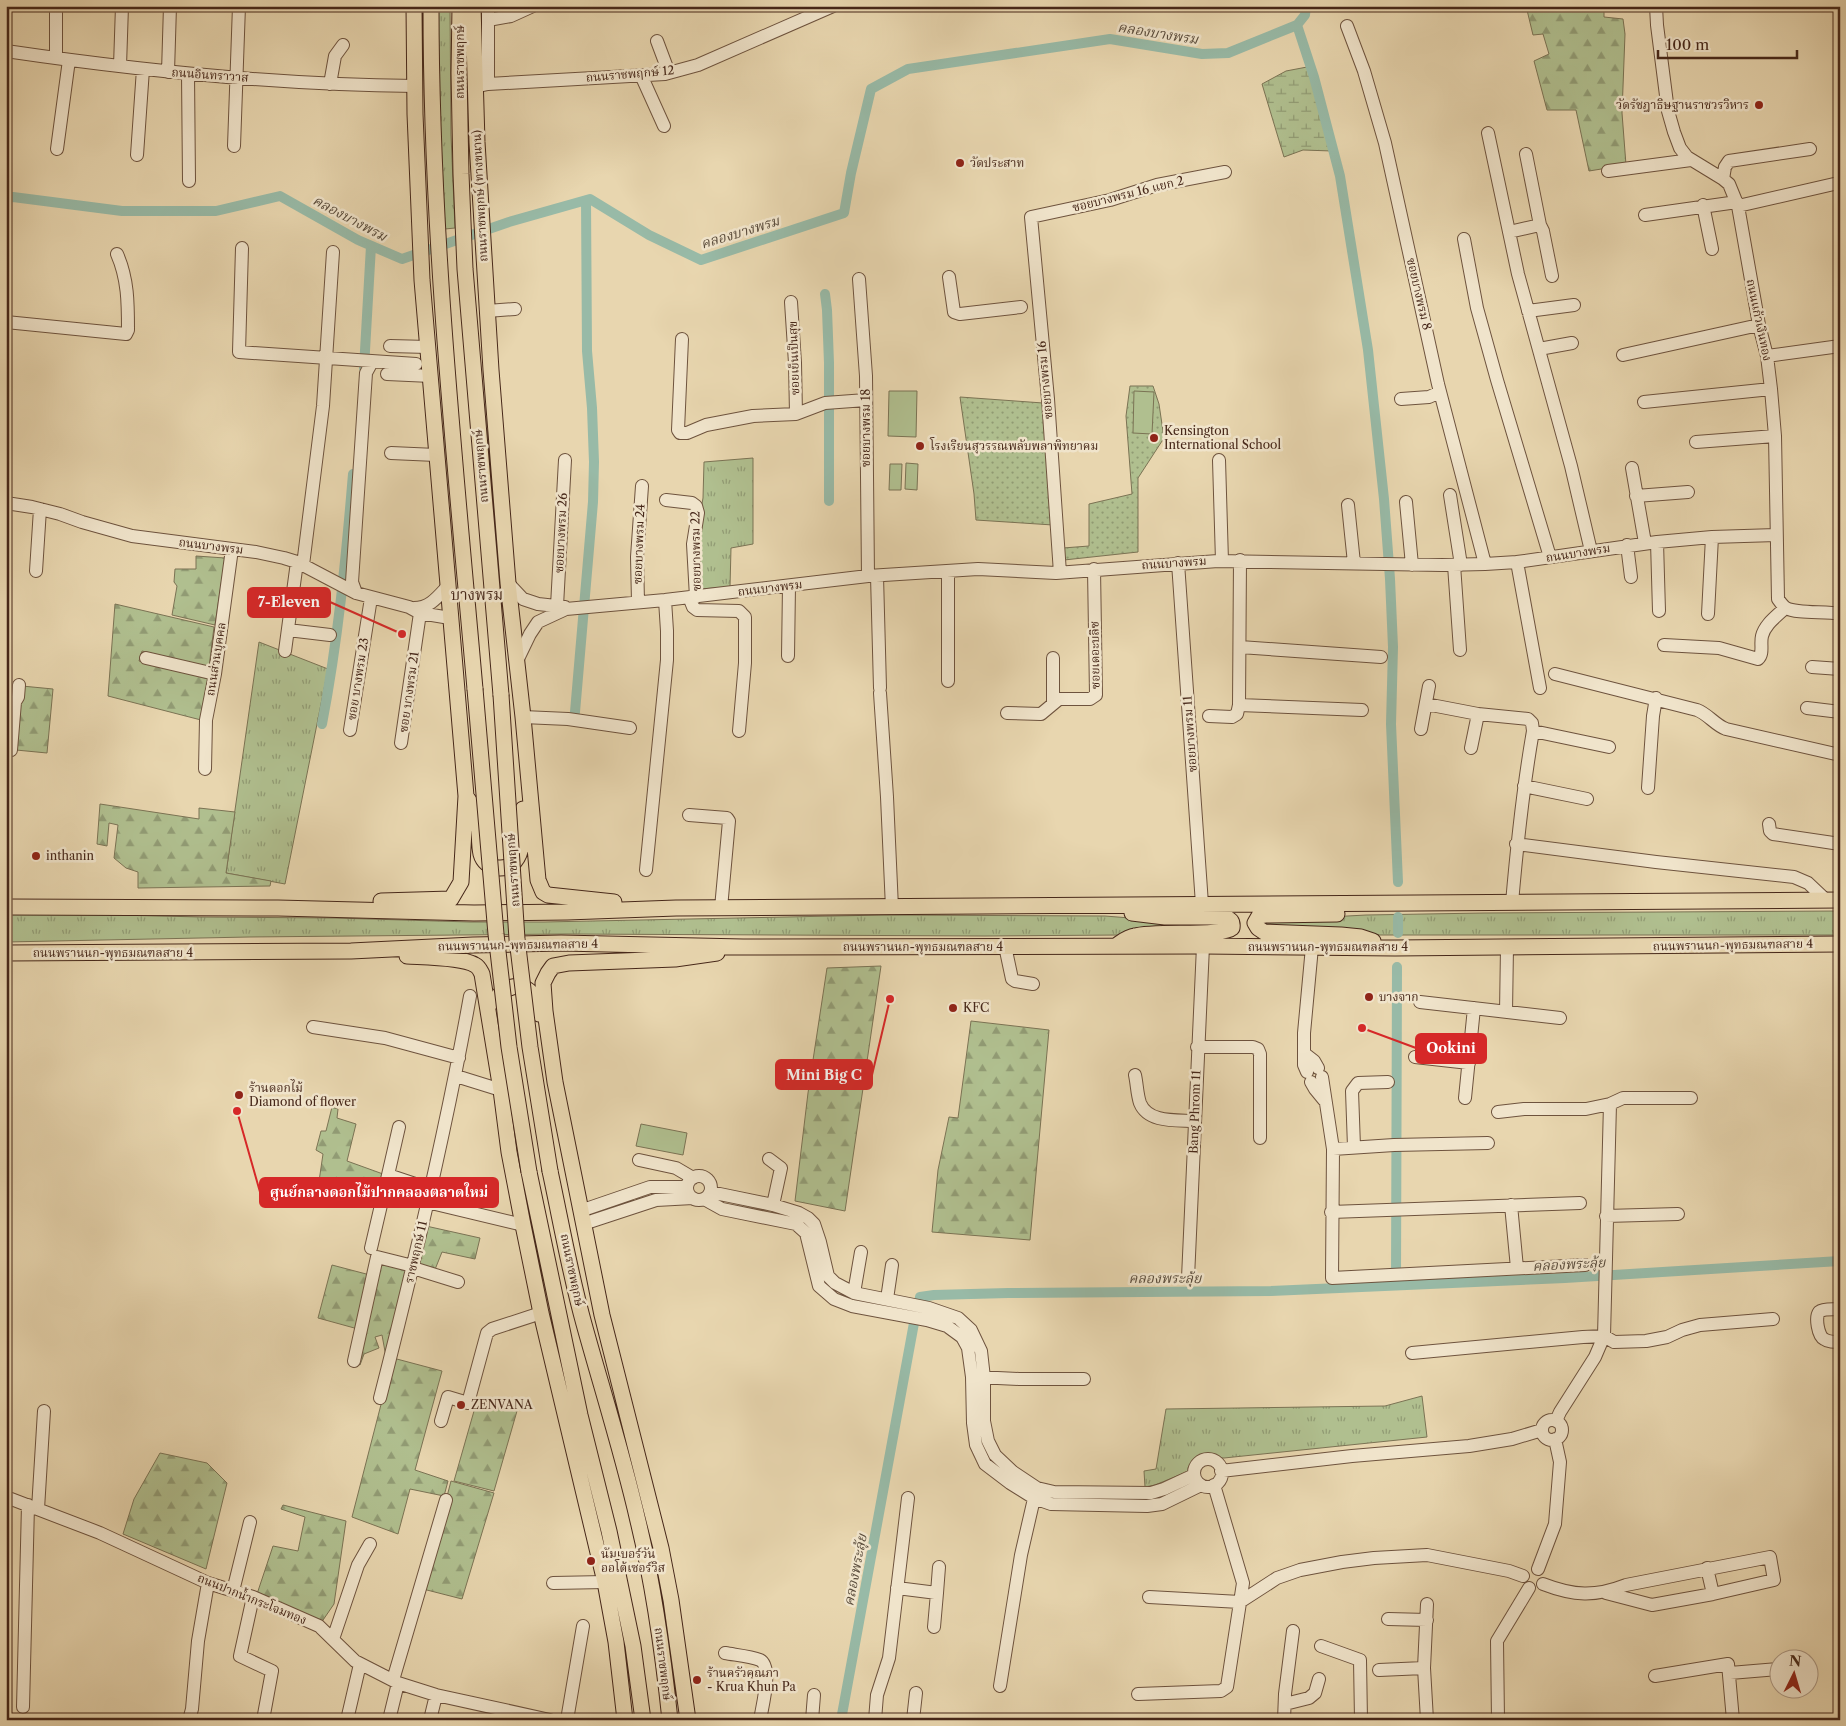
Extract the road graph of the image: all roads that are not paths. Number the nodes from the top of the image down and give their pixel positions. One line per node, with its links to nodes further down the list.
1 (56, 6): 18 (street)
2 (122, 6): 19 (street)
3 (170, 6): 21 (street)
4 (239, 6): 25 (street)
5 (414, 6): 28 (main road)
6 (430, 6): 91 (main road, ถนนราชพฤกษ์)
7 (460, 6): 285 (main road, ถนนราชพฤกษ์, bridge)
8 (473, 6): 27 (main road, ถนนราชพฤกษ์ (ทางขนาน))
9 (488, 6): 13 (street)
10 (533, 6): 13 (street)
11 (833, 6): 22 (street, ถนนราชพฤกษ์ 12)
12 (1656, 6): 36 (street, ถนนแก้วเงินทอง)
13 (488, 20): 27 (street)
14 (1347, 26): 79 (street, ซอยบางพรม 8)
15 (657, 41): 22 (street)
16 (343, 45): 26 (street)
17 (6, 51): 18 (street, ถนนอินทราวาส)
18 (63, 59): 19 (street, ถนนอินทราวาส); 32 (street)
19 (120, 66): 20 (street, ถนนอินทราวาส)
20 (143, 69): 21 (street, ถนนอินทราวาส); 35 (street)
21 (168, 72): 23 (street, ถนนอินทราวาส)
22 (669, 73): 24 (street, ถนนราชพฤกษ์ 12)
23 (188, 74): 25 (street, ถนนอินทราวาส); 40 (street)
24 (641, 75): 27 (street, ถนนราชพฤกษ์ 12); 29 (street)
25 (236, 76): 26 (street, ถนนอินทราวาส); 31 (street)
26 (330, 84): 28 (street, ถนนอินทราวาส)
27 (482, 85): 60 (main road, ถนนราชพฤกษ์ (ทางขนาน))
28 (415, 86): 68 (main road)
29 (664, 126)
30 (1488, 133): 47 (street)
31 (234, 146)
32 (57, 149)
33 (1810, 149): 39 (street)
34 (1526, 154): 46 (street)
35 (137, 155)
36 (1691, 160): 37 (street); 39 (street, ถนนแก้วเงินทอง)
37 (1608, 171)
38 (1225, 172): 45 (street, ซอยบางพรม 16 แยก 2)
39 (1723, 179): 42 (street, ถนนแก้วเงินทอง)
40 (189, 181)
41 (1834, 184): 42 (street)
42 (1737, 204): 43 (street); 63 (street, ถนนแก้วเงินทอง)
43 (1703, 206): 44 (street); 50 (street)
44 (1645, 215)
45 (1030, 217): 58 (street, ซอยบางพรม 16)
46 (1540, 225): 47 (street); 53 (street)
47 (1509, 232): 61 (street)
48 (1464, 239): 107 (street)
49 (242, 248): 72 (street)
50 (1712, 249)
51 (333, 252): 72 (street)
52 (116, 254): 62 (street)
53 (1552, 276)
54 (949, 277): 58 (street)
55 (859, 279): 81 (street, ซอยบางพรม 18)
56 (791, 302): 83 (street, ซอยเย็นเป็นสุข)
57 (1574, 305): 61 (street)
58 (1029, 306): 120 (street, ซอยบางพรม 16)
59 (515, 309): 60 (street)
60 (487, 311): 77 (main road, ถนนราชพฤกษ์ (ทางขนาน))
61 (1528, 311): 69 (street)
62 (6, 322)
63 (1759, 325): 70 (street); 71 (street, ถนนแก้วเงินทอง)
64 (682, 339): 83 (street)
65 (1572, 343): 69 (street)
66 (390, 346): 68 (street)
67 (1840, 346): 71 (street)
68 (428, 347): 76 (main road); 91 (main road)
69 (1539, 349): 106 (street)
70 (1623, 355)
71 (1767, 356): 78 (street, ถนนแก้วเงินทอง)
72 (327, 358): 73 (street); 113 (street)
73 (368, 362): 74 (street); 126 (street)
74 (416, 364)
75 (387, 374): 76 (street)
76 (431, 379): 87 (main road)
77 (493, 386): 123 (main road, ถนนราชพฤกษ์)
78 (1772, 389): 82 (street); 84 (street, ถนนแก้วเงินทอง)
79 (1440, 392): 80 (street); 114 (street, ซอยบางพรม 8)
80 (1401, 399)
81 (866, 400): 83 (street); 121 (street, ซอยบางพรม 18)
82 (1644, 402)
83 (796, 414)
84 (1775, 436): 85 (street); 101 (street, ถนนแก้วเงินทอง)
85 (1696, 442)
86 (391, 453): 87 (street)
87 (436, 455): 125 (main road)
88 (565, 460): 131 (street, ซอยบางพรม 26)
89 (1219, 460): 108 (street)
90 (1632, 468): 95 (street)
91 (456, 470): 338 (main road, ถนนราชพฤกษ์, bridge)
92 (642, 486): 130 (street, ซอยบางพรม 24)
93 (1688, 492): 95 (street)
94 (1450, 495): 116 (street)
95 (1636, 496): 103 (street)
96 (666, 500): 127 (street, ซอยบางพรม 22)
97 (1406, 502): 115 (street)
98 (6, 503): 100 (street, ถนนบางพรม)
99 (1348, 505): 112 (street)
100 (40, 509): 105 (street, ถนนบางพรม); 118 (street)
101 (1776, 535): 102 (street, ถนนบางพรม); 133 (street, ถนนแก้วเงินทอง)
102 (1712, 537): 103 (street, ถนนบางพรม); 136 (street)
103 (1651, 542): 104 (street, ถนนบางพรม); 135 (street)
104 (1627, 545): 106 (street, ถนนบางพรม); 122 (street)
105 (232, 549): 113 (street, ถนนบางพรม); 152 (street, ถนนส่วนบุคคล)
106 (1591, 551): 107 (street, ถนนบางพรม)
107 (1550, 557): 110 (street, ถนนบางพรม)
108 (1222, 560): 109 (street, ถนนบางพรม); 111 (street, ถนนบางพรม)
109 (1240, 560): 112 (street, ถนนบางพรม); 142 (street)
110 (1517, 562): 114 (street, ถนนบางพรม); 157 (street)
111 (1178, 563): 117 (street, ถนนบางพรม); 191 (street, ซอยบางพรม 11)
112 (1354, 563): 115 (street, ถนนบางพรม)
113 (300, 564): 126 (street, ถนนบางพรม); 139 (street)
114 (1485, 564): 116 (street, ถนนบางพรม)
115 (1412, 565): 116 (street, ถนนบางพรม)
116 (1457, 565): 143 (street)
117 (1094, 569): 120 (street, ถนนบางพรม); 159 (street, ซอยเดอะบลิซ)
118 (36, 571)
119 (948, 571): 120 (street, ถนนบางพรม); 121 (street, ถนนบางพรม); 154 (street)
120 (1060, 573)
121 (872, 576): 124 (street, ถนนบางพรม); 199 (street, ซอยบางพรม 18)
122 (1631, 577)
123 (508, 583): 131 (street, ถนนบางพรม); 149 (main road, ถนนราชพฤกษ์)
124 (789, 586): 127 (street, ถนนบางพรม); 145 (street)
125 (447, 587): 134 (street, ถนนบางพรม); 138 (main road)
126 (355, 592): 128 (street, ถนนบางพรม)
127 (692, 597): 129 (street, ถนนบางพรม); 172 (street)
128 (371, 598): 134 (street, ถนนบางพรม); 171 (street, ซอย บางพรม 23)
129 (665, 600): 130 (street, ถนนบางพรม); 189 (street)
130 (638, 602): 132 (street, ถนนบางพรม)
131 (557, 606): 132 (street, ถนนบางพรม)
132 (580, 607): 149 (street, ถนนบางพรม)
133 (1785, 608): 137 (street); 141 (street)
134 (414, 610): 138 (street, ถนนบางพรม); 174 (street, ซอย บางพรม 21)
135 (1659, 611)
136 (1708, 614)
137 (1840, 614)
138 (450, 618): 183 (main road)
139 (288, 630): 140 (street); 144 (street)
140 (330, 635)
141 (1664, 645)
142 (1240, 647): 146 (street); 161 (street)
143 (1460, 650)
144 (285, 651)
145 (788, 656)
146 (1381, 657)
147 (146, 658): 152 (street)
148 (1052, 658): 159 (street)
149 (516, 663): 168 (main road, ถนนราชพฤกษ์)
150 (1812, 667): 151 (street)
151 (1840, 669)
152 (215, 674): 179 (street, ถนนส่วนบุคคล)
153 (1555, 674): 158 (street)
154 (948, 681)
155 (18, 685): 177 (street)
156 (1430, 686): 160 (street)
157 (1540, 688)
158 (1656, 698): 178 (street); 181 (street)
159 (1053, 702): 164 (street, ซอยเดอะบลิซ)
160 (1426, 704): 166 (street); 170 (street)
161 (1239, 705): 163 (street); 167 (street)
162 (1807, 708): 165 (street)
163 (1362, 710)
164 (1007, 712)
165 (1840, 712)
166 (1478, 714): 173 (street); 176 (street)
167 (1209, 716)
168 (523, 717): 169 (street); 182 (main road, ถนนราชพฤกษ์)
169 (630, 728)
170 (1421, 729)
171 (350, 730)
172 (739, 731)
173 (1533, 731): 175 (street); 180 (street)
174 (401, 743)
175 (1609, 747)
176 (1471, 748)
177 (6, 750)
178 (1840, 754)
179 (205, 769)
180 (1524, 786): 184 (street); 187 (street)
181 (1648, 788)
182 (529, 793): 183 (main road); 197 (main road, ถนนราชพฤกษ์)
183 (466, 796): 196 (main road)
184 (1587, 799)
185 (689, 814): 198 (street)
186 (1769, 824): 188 (street)
187 (1516, 844): 190 (street); 193 (street)
188 (1840, 844)
189 (646, 870)
190 (1833, 900): 193 (main road)
191 (1202, 904): 192 (main road); 194 (main road)
192 (1377, 904): 193 (main road); 207 (main road)
193 (1512, 904)
194 (1112, 905): 199 (main road); 202 (main road)
195 (6, 907): 196 (main road)
196 (278, 908): 197 (main road)
197 (676, 908): 198 (main road)
198 (721, 908): 199 (main road)
199 (892, 908)
200 (1840, 944): 204 (main road, ถนนพรานนก-พุทธมณฑลสาย 4)
201 (1005, 946): 202 (main road, ถนนพรานนก-พุทธมณฑลสาย 4); 205 (main road, ถนนพรานนก-พุทธมณฑลสาย 4); 210 (street)
202 (1116, 946): 203 (main road, ถนนพรานนก-พุทธมณฑลสาย 4)
203 (1203, 946): 206 (main road, ถนนพรานนก-พุทธมณฑลสาย 4); 217 (street, Bang Phrom 11)
204 (1507, 946): 207 (main road, ถนนพรานนก-พุทธมณฑลสาย 4); 214 (street)
205 (743, 947): 208 (main road, ถนนพรานนก-พุทธมณฑลสาย 4); 223 (main road, ถนนราชพฤกษ์)
206 (1312, 947): 207 (main road, ถนนพรานนก-พุทธมณฑลสาย 4); 235 (street)
207 (1388, 947)
208 (351, 951): 209 (main road, ถนนพรานนก-พุทธมณฑลสาย 4); 225 (main road)
209 (6, 954)
210 (1033, 984)
211 (470, 996): 219 (street, ราชพฤกษ์ 11)
212 (1420, 1002): 213 (street)
213 (1474, 1008): 214 (street); 220 (street)
214 (1506, 1012): 215 (street)
215 (1560, 1018)
216 (313, 1027): 219 (street)
217 (1197, 1047): 230 (street, Bang Phrom 11); 232 (street)
218 (1415, 1057): 220 (street)
219 (459, 1058): 222 (street, ราชพฤกษ์ 11)
220 (1468, 1063): 226 (street)
221 (1135, 1075): 230 (street)
222 (456, 1076): 225 (street); 239 (street, ราชพฤกษ์ 11)
223 (555, 1082): 225 (main road); 249 (main road, ถนนราชพฤกษ์)
224 (1388, 1082): 234 (street)
225 (501, 1087): 250 (main road)
226 (1465, 1098)
227 (1691, 1098): 228 (street)
228 (1610, 1104): 229 (street); 248 (street)
229 (1498, 1112)
230 (1194, 1121): 257 (street, Bang Phrom 11)
231 (399, 1127): 238 (street)
232 (1260, 1138)
233 (1488, 1144): 234 (street)
234 (1354, 1147): 235 (street)
235 (1333, 1149): 245 (street)
236 (769, 1159): 244 (street)
237 (639, 1160): 240 (street)
238 (388, 1175): 239 (street); 251 (street)
239 (430, 1189): 241 (street, ราชพฤกษ์ 11)
240 (697, 1191): 244 (street); 247 (street); 249 (street)
241 (427, 1202): 250 (street); 255 (street, ราชพฤกษ์ 11)
242 (1580, 1203): 243 (street)
243 (1511, 1205): 245 (street); 256 (street)
244 (772, 1206): 247 (street)
245 (1332, 1212): 256 (street)
246 (1678, 1214): 248 (street)
247 (786, 1216): 259 (street); 262 (street)
248 (1606, 1216): 265 (street)
249 (581, 1217): 312 (main road, ถนนราชพฤกษ์)
250 (523, 1225): 263 (main road)
251 (371, 1248)
252 (861, 1252): 259 (street)
253 (892, 1265): 260 (street)
254 (1585, 1265): 256 (street)
255 (413, 1267): 258 (street); 268 (street); 271 (street, ราชพฤกษ์ 11)
256 (1517, 1268)
257 (1188, 1278)
258 (458, 1282)
259 (854, 1293): 260 (street)
260 (888, 1299): 262 (street)
261 (1840, 1309): 266 (street)
262 (908, 1311): 269 (street)
263 (541, 1313): 274 (street); 291 (main road)
264 (1773, 1319): 265 (street)
265 (1604, 1336): 267 (street); 273 (street)
266 (1840, 1342)
267 (1412, 1354)
268 (354, 1361)
269 (978, 1377): 270 (street); 279 (street)
270 (1084, 1379)
271 (380, 1398)
272 (44, 1411): 283 (street)
273 (1556, 1421): 275 (street); 276 (street)
274 (441, 1422)
275 (1542, 1430): 276 (street); 277 (street)
276 (1555, 1439): 289 (street)
277 (1222, 1471): 278 (street); 278 (street)
278 (1203, 1482): 279 (street); 303 (street)
279 (1036, 1493): 322 (street)
280 (6, 1496): 283 (street, ถนนปากน้ำกระโจมทอง)
281 (908, 1498): 295 (street)
282 (446, 1500): 321 (street)
283 (33, 1507): 292 (street, ถนนปากน้ำกระโจมทอง); 328 (street)
284 (250, 1522): 297 (street)
285 (639, 1522): 312 (main road); 339 (main road, ถนนราชพฤกษ์)
286 (370, 1544): 310 (street)
287 (939, 1567): 298 (street)
288 (1707, 1568): 299 (street); 300 (street); 300 (street)
289 (1538, 1569): 290 (street); 294 (street)
290 (1523, 1576): 296 (street); 303 (street)
291 (605, 1582): 293 (street); 337 (main road)
292 (208, 1583): 297 (street, ถนนปากน้ำกระโจมทอง); 330 (street)
293 (553, 1583)
294 (1543, 1584): 296 (street); 299 (street)
295 (898, 1588): 298 (street); 343 (street)
296 (1529, 1588): 348 (street)
297 (233, 1591): 301 (street, ถนนปากน้ำกระโจมทอง)
298 (937, 1593): 308 (street)
299 (1606, 1593): 300 (street)
300 (1714, 1594)
301 (253, 1597): 310 (street, ถนนปากน้ำกระโจมทอง); 331 (street)
302 (1148, 1597): 303 (street)
303 (1240, 1602): 324 (street)
304 (1427, 1604): 306 (street)
305 (1388, 1619): 306 (street)
306 (1426, 1620): 315 (street)
307 (584, 1626): 336 (street)
308 (934, 1627)
309 (1293, 1631): 327 (street)
310 (333, 1640): 314 (street, ถนนปากน้ำกระโจมทอง)
311 (1321, 1646): 346 (street)
312 (679, 1653): 340 (main road, ถนนราชพฤกษ์)
313 (725, 1653): 341 (street)
314 (360, 1664): 321 (street, ถนนปากน้ำกระโจมทอง); 332 (street)
315 (1424, 1668): 316 (street); 347 (street)
316 (1379, 1670)
317 (1768, 1670): 318 (street)
318 (1730, 1673): 319 (street); 349 (street)
319 (1655, 1676)
320 (1319, 1679): 327 (street)
321 (396, 1681): 325 (street, ถนนปากน้ำกระโจมทอง); 333 (street)
322 (1000, 1686)
323 (916, 1694): 344 (street)
324 (1138, 1694)
325 (436, 1695): 329 (street, ถนนปากน้ำกระโจมทอง); 334 (street)
326 (814, 1695): 342 (street)
327 (1285, 1704): 345 (street)
328 (23, 1707)
329 (519, 1716): 335 (street, ถนนปากน้ำกระโจมทอง)
330 (189, 1720)
331 (263, 1720)
332 (348, 1720)
333 (388, 1720)
334 (430, 1720)
335 (550, 1720)
336 (567, 1720)
337 (625, 1720)
338 (643, 1720)
339 (670, 1720)
340 (688, 1720)
341 (760, 1720)
342 (812, 1720)
343 (875, 1720)
344 (913, 1720)
345 (1284, 1720)
346 (1361, 1720)
347 (1427, 1720)
348 (1498, 1720)
349 (1733, 1720)

